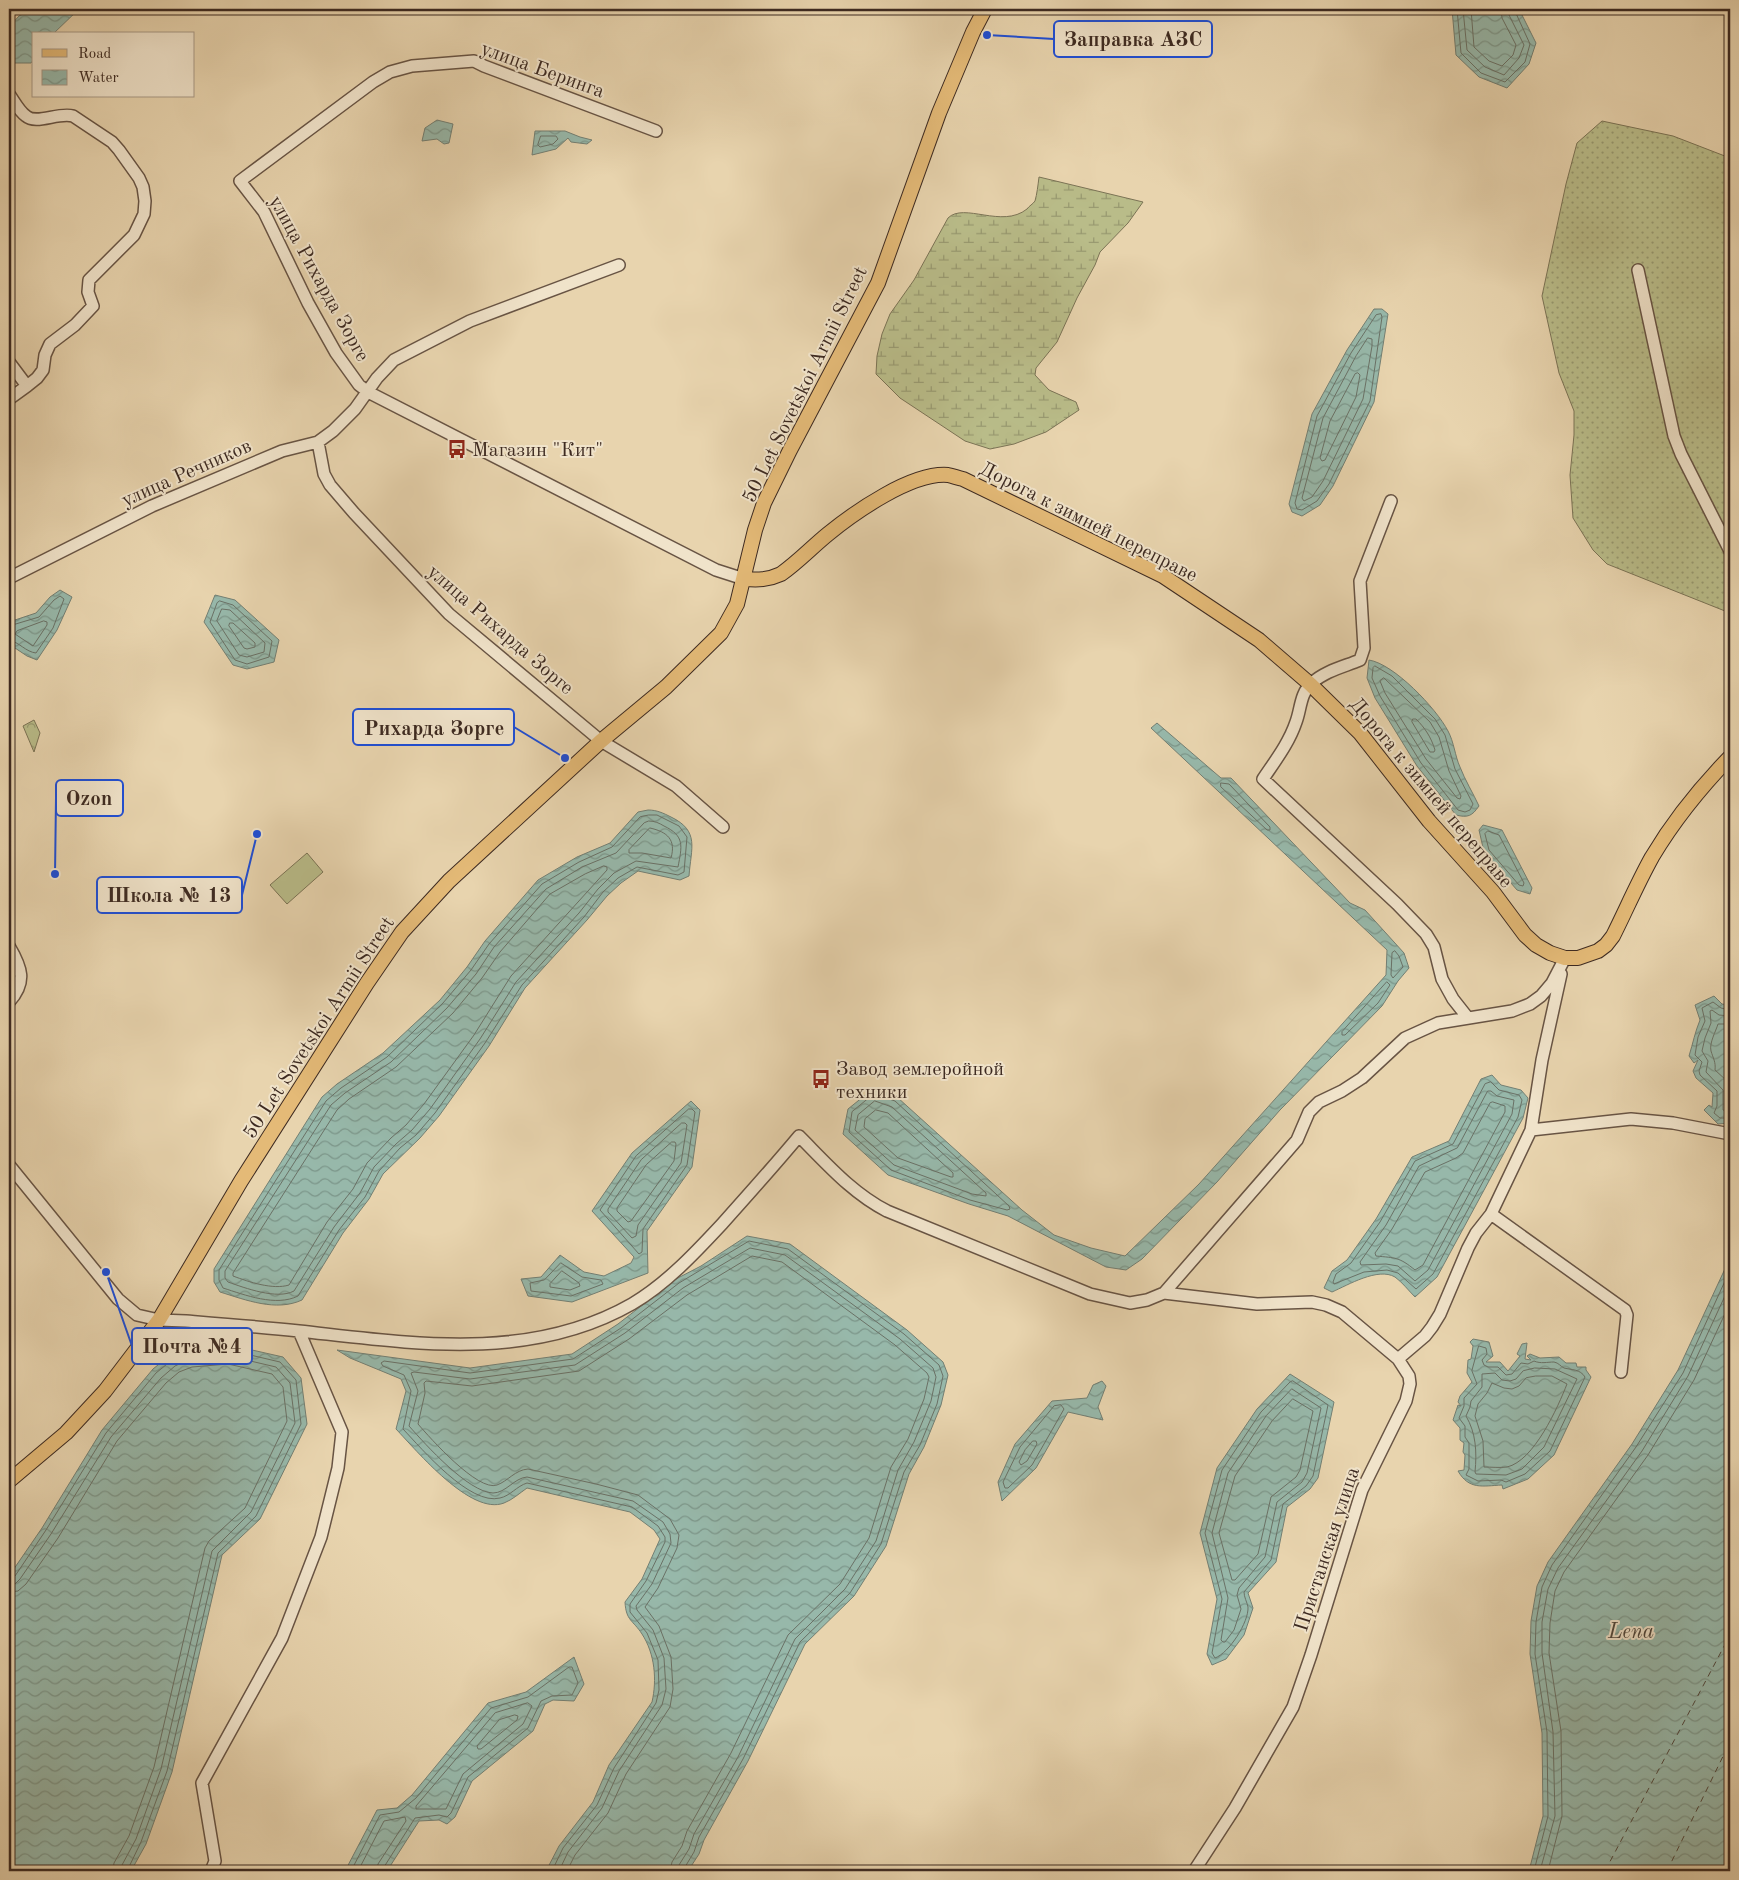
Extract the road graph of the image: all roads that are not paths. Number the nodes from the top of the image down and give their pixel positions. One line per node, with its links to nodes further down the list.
1 (985, 9): 15 (main road, 50 Let Sovetskoi Armii Street)
2 (9, 94): 8 (street)
3 (656, 131): 4 (street, улица Беринга)
4 (240, 181): 9 (street, улица Рихарда Зорге)
5 (619, 265): 9 (street, улица Рихарда Зорге)
6 (1638, 270): 13 (street)
7 (9, 362): 8 (street)
8 (27, 386): 10 (street)
9 (368, 392): 11 (street, улица Речников); 15 (street, улица Рихарда Зорге)
10 (9, 399)
11 (318, 442): 14 (street, улица Речников); 17 (street, улица Рихарда Зорге)
12 (1391, 501): 16 (street)
13 (1730, 551)
14 (9, 578)
15 (744, 579): 16 (main road, Дорога к зимней переправе); 17 (main road, 50 Let Sovetskoi Armii Street)
16 (1310, 684): 21 (main road, Дорога к зимней переправе); 23 (street)
17 (601, 741): 19 (street, улица Рихарда Зорге); 29 (main road, 50 Let Sovetskoi Armii Street)
18 (1730, 757): 21 (main road)
19 (723, 826)
20 (9, 946): 22 (street)
21 (1565, 958): 23 (street); 24 (street)
22 (9, 1002)
23 (1468, 1018): 28 (street)
24 (1532, 1130): 25 (street); 27 (street)
25 (1730, 1134)
26 (9, 1165): 29 (street)
27 (1491, 1214): 31 (street); 32 (street)
28 (1164, 1293): 30 (street); 31 (street, Пристанская улица)
29 (159, 1320): 30 (street); 33 (main road, 50 Let Sovetskoi Armii Street)
30 (299, 1331): 35 (street)
31 (1398, 1359): 34 (street, Пристанская улица)
32 (1621, 1372)
33 (9, 1482)
34 (1196, 1868)
35 (211, 1871)

